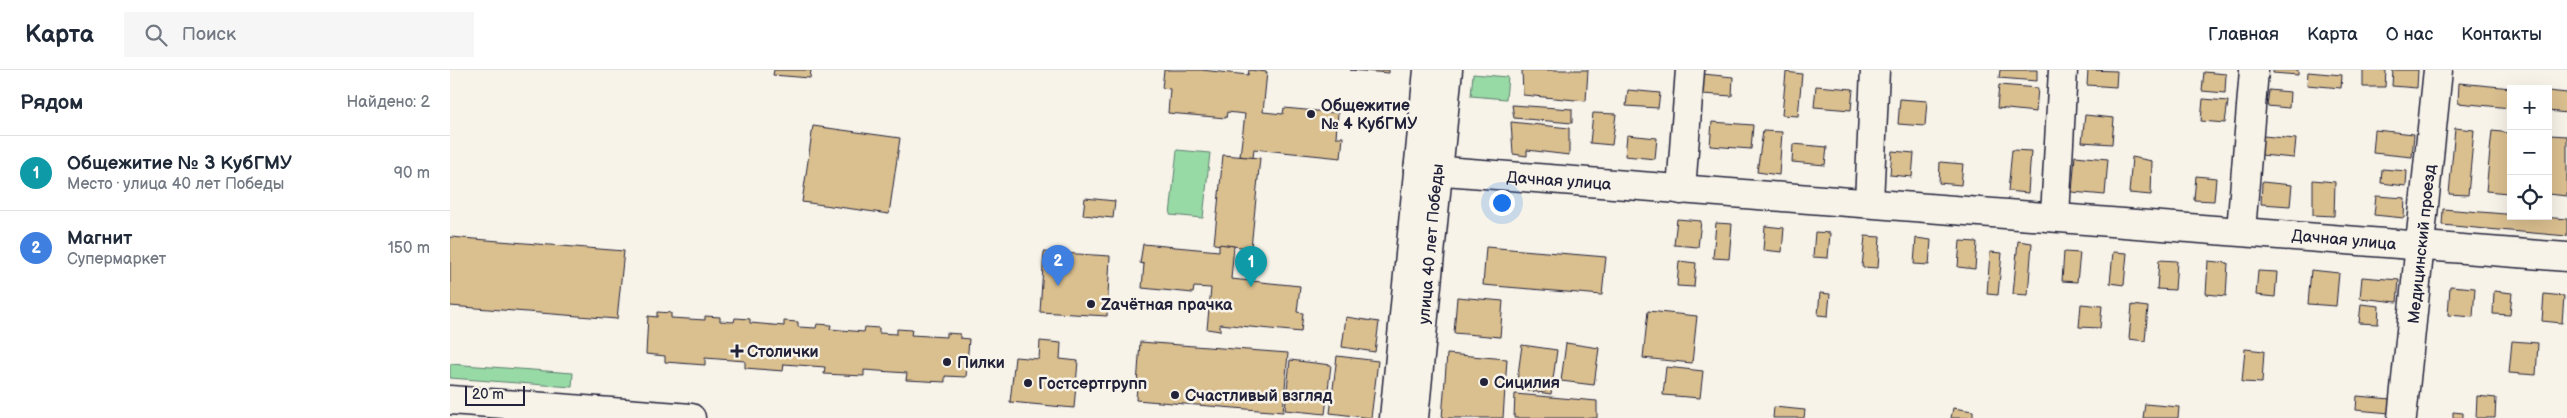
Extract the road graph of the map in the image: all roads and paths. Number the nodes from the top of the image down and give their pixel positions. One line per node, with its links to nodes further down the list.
1 (1448, 70): 8 (street, улица 40 лет Победы)
2 (1690, 70): 9 (street)
3 (1875, 70): 10 (street)
4 (2063, 70): 11 (street)
5 (2254, 70): 12 (street)
6 (2438, 70): 13 (street, Медицинский проезд)
7 (1427, 78): 8 (street)
8 (1427, 170): 9 (street, Дачная улица); 17 (street); 18 (street, улица 40 лет Победы)
9 (1681, 190): 10 (street, Дачная улица)
10 (1869, 202): 11 (street, Дачная улица)
11 (2054, 216): 12 (street, Дачная улица)
12 (2241, 231): 13 (street, Дачная улица)
13 (2421, 245): 14 (street, Дачная улица); 19 (street, Медицинский проезд)
14 (2567, 257)
15 (450, 400): 16 (street)
16 (691, 418)
17 (1394, 418)
18 (1414, 418)
19 (2402, 418)

